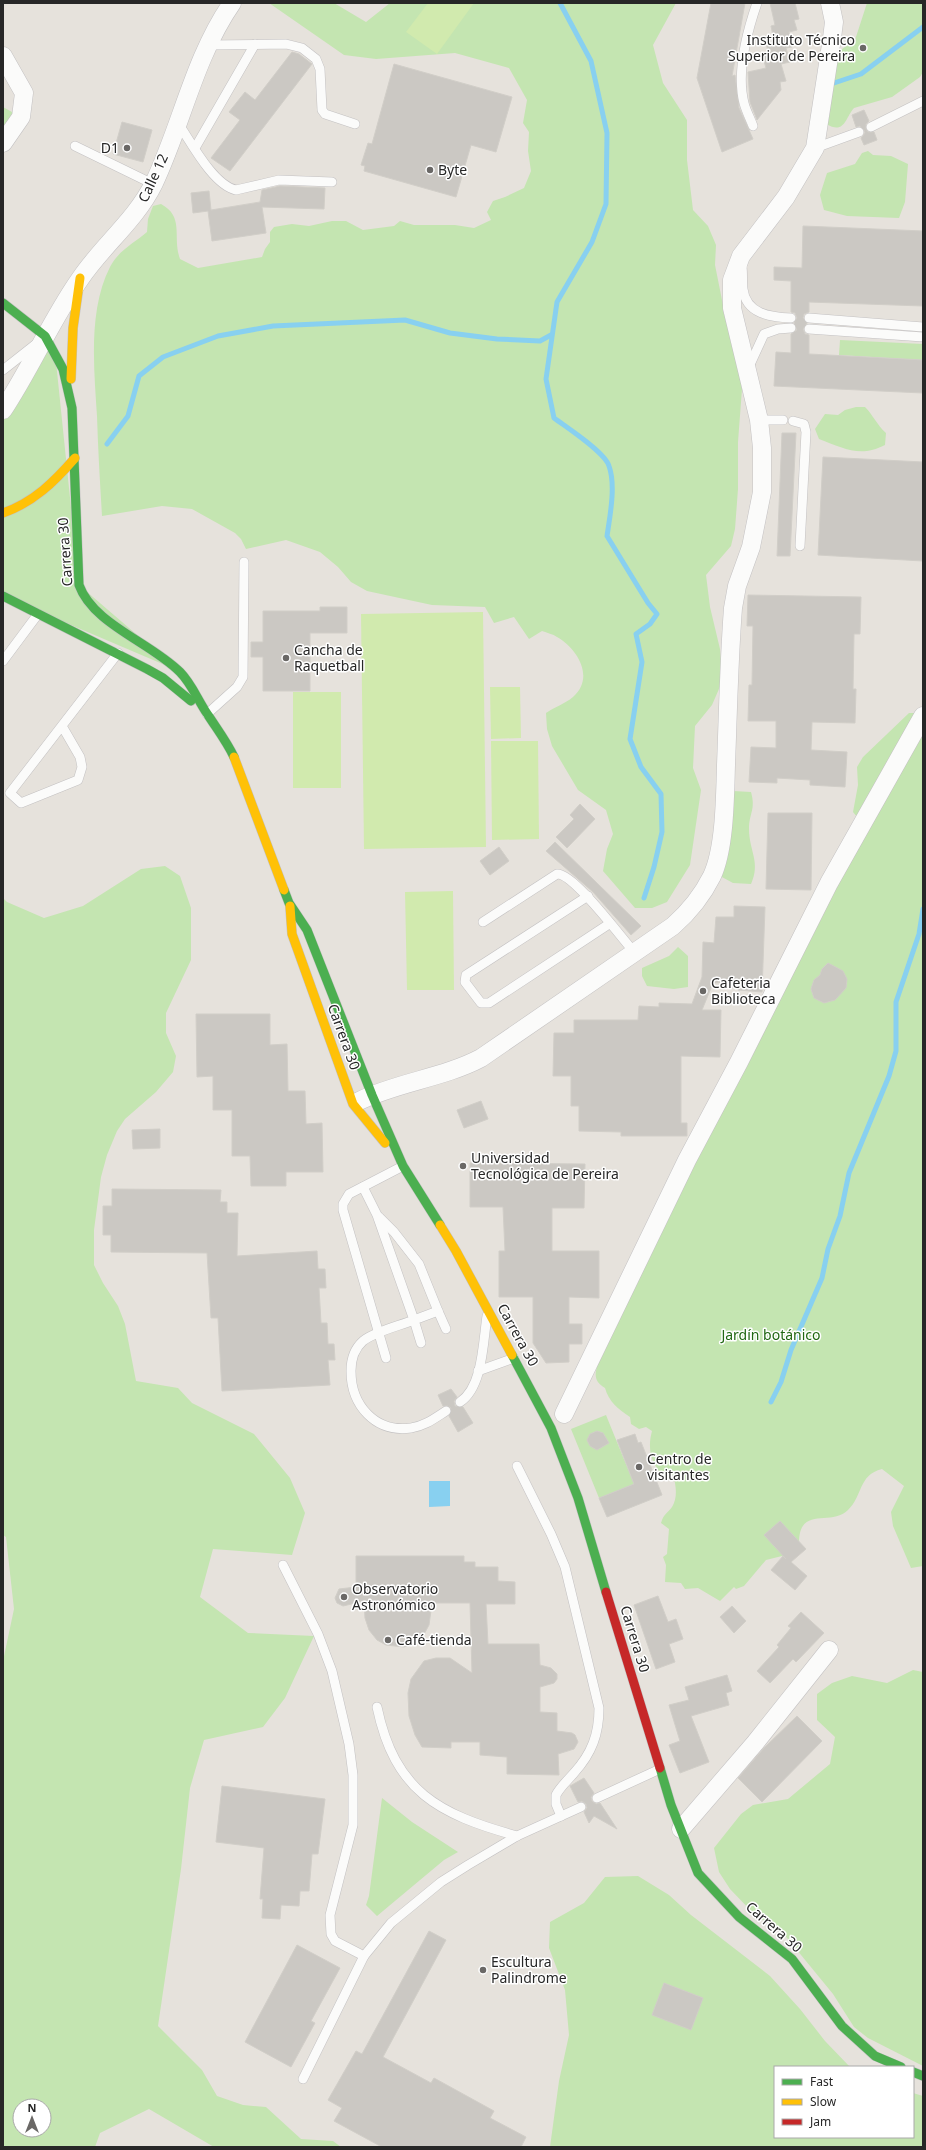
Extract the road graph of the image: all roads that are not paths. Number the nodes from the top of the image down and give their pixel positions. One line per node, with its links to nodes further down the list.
1 (232, 3): 5 (street, Calle 12)
2 (757, 3): 10 (lane)
3 (830, 3): 16 (street)
4 (256, 44): 5 (lane); 9 (lane); 15 (lane)
5 (209, 45): 8 (street, Calle 12)
6 (3, 56): 13 (street)
7 (923, 100): 11 (lane)
8 (177, 122): 15 (lane); 18 (street, Calle 12)
9 (355, 124)
10 (753, 126)
11 (871, 127)
12 (859, 132): 16 (lane)
13 (3, 143)
14 (75, 146): 18 (lane)
15 (195, 148): 17 (lane)
16 (815, 148): 19 (street)
17 (332, 182)
18 (153, 184): 20 (street, Calle 12)
19 (741, 256): 22 (lane); 30 (street)
20 (80, 278): 27 (street, Calle 12); 31 (street)
21 (3, 303): 27 (street)
22 (791, 318)
23 (809, 318): 24 (lane)
24 (923, 327)
25 (791, 328): 30 (lane)
26 (809, 329): 28 (lane)
27 (45, 336): 29 (lane); 31 (street, Carrera 30); 32 (street, Calle 12)
28 (923, 337)
29 (3, 370)
30 (746, 374): 33 (street)
31 (72, 408): 36 (street, Carrera 30)
32 (3, 410)
33 (758, 420): 34 (lane); 51 (street)
34 (783, 420)
35 (793, 421): 38 (lane)
36 (75, 458): 37 (street); 44 (street, Carrera 30)
37 (3, 513)
38 (800, 546)
39 (244, 562): 44 (lane)
40 (3, 596): 41 (street, Carrera 30)
41 (39, 613): 42 (street, Carrera 30); 43 (lane)
42 (118, 653): 44 (street, Carrera 30); 46 (lane)
43 (3, 661)
44 (207, 714): 48 (street, Carrera 30)
45 (923, 716): 68 (street)
46 (62, 726): 46 (lane)
47 (588, 896): 49 (lane); 50 (lane); 50 (lane)
48 (289, 903): 52 (street, Carrera 30); 53 (street, Carrera 30)
49 (483, 922)
50 (610, 924): 51 (lane)
51 (635, 953): 52 (street)
52 (372, 1095): 53 (street); 54 (street, Carrera 30)
53 (353, 1104): 54 (street, Carrera 30)
54 (403, 1166): 55 (lane); 57 (street, Carrera 30)
55 (363, 1188): 56 (lane); 61 (lane)
56 (377, 1215): 58 (lane); 59 (lane)
57 (488, 1309): 64 (street, Carrera 30); 65 (lane)
58 (438, 1311): 59 (lane); 60 (lane)
59 (414, 1320): 61 (lane); 62 (lane)
60 (446, 1329)
61 (378, 1334): 63 (lane); 67 (lane)
62 (421, 1343)
63 (386, 1358)
64 (514, 1358): 65 (lane); 73 (street, Carrera 30)
65 (478, 1371): 66 (lane)
66 (460, 1402)
67 (446, 1411)
68 (564, 1414)
69 (517, 1466): 76 (lane)
70 (283, 1566): 79 (lane)
71 (829, 1650): 77 (street)
72 (377, 1707): 78 (lane)
73 (660, 1769): 74 (lane); 77 (street, Carrera 30)
74 (598, 1798)
75 (581, 1807): 76 (lane)
76 (561, 1816): 78 (lane)
77 (680, 1829): 80 (street, Carrera 30)
78 (517, 1836): 79 (lane)
79 (364, 1956): 81 (lane)
80 (899, 2066)
81 (303, 2079)

